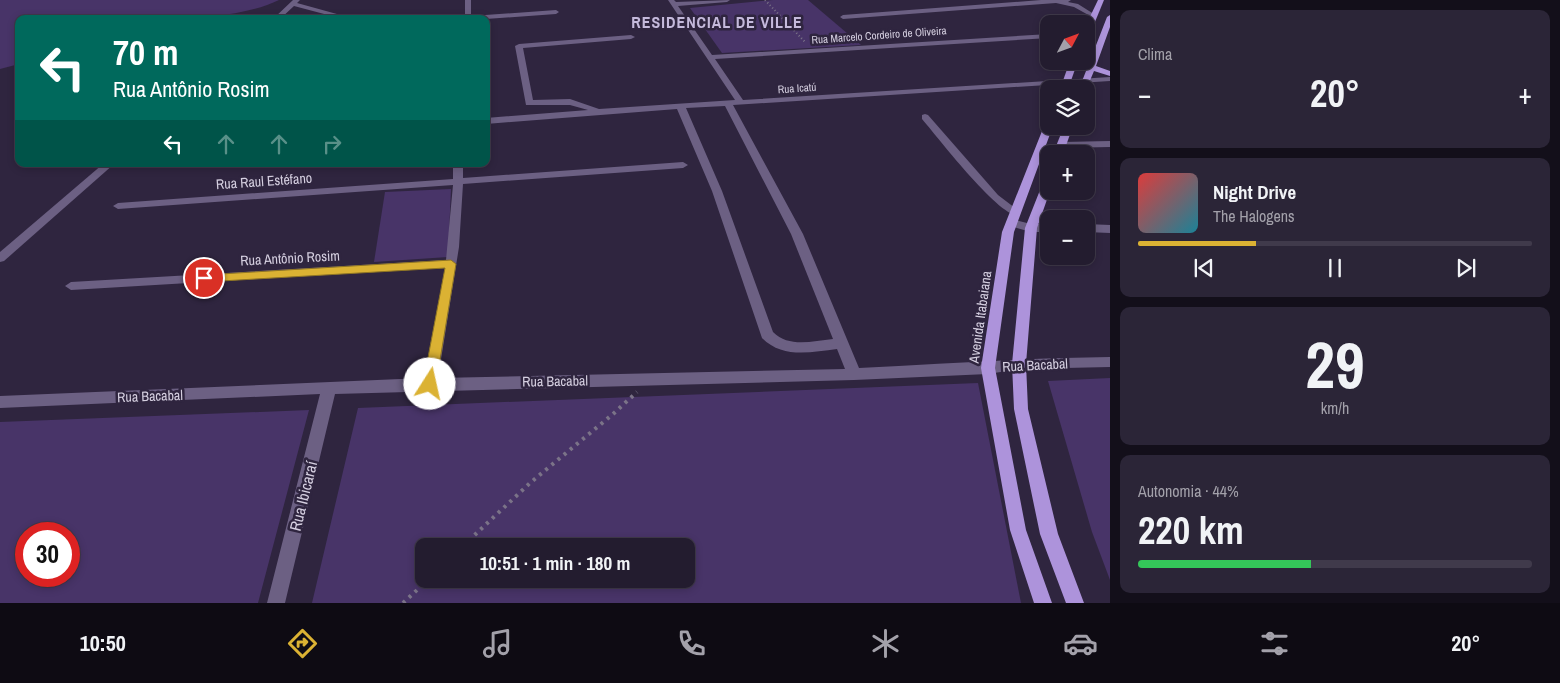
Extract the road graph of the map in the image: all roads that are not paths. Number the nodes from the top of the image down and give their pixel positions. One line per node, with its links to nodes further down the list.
1 (468, 0): 11 (street)
2 (727, 0): 6 (street)
3 (1068, 0): 7 (street)
4 (1101, 0): 13 (main road)
5 (294, 2): 9 (street); 10 (street)
6 (672, 2): 20 (street)
7 (1047, 2): 12 (street); 15 (street)
8 (556, 12): 14 (street)
9 (280, 15)
10 (337, 15)
11 (468, 15)
12 (1092, 15)
13 (1094, 15)
14 (490, 16)
15 (843, 17)
16 (1110, 17): 19 (main road)
17 (631, 37): 29 (street)
18 (1040, 38): 20 (street, Rua Marcelo Cordeiro de Oliveira)
19 (1095, 56)
20 (710, 57): 26 (street)
21 (1095, 68): 22 (main road)
22 (1110, 74)
23 (1110, 79): 24 (street, Rua Icatú)
24 (1095, 82)
25 (1040, 86): 26 (street, Rua Icatú)
26 (741, 103): 27 (street, Rua Icatú)
27 (728, 104): 28 (street, Rua Icatú); 49 (street)
28 (681, 108): 29 (street, Rua Icatú); 49 (street)
29 (604, 111): 31 (street, Rua Icatú)
30 (925, 117): 41 (street)
31 (490, 120)
32 (1045, 135): 41 (main road, Avenida Itabaiana)
33 (1110, 144): 34 (street)
34 (1095, 146)
35 (683, 165): 38 (street, Rua Raul Estéfano)
36 (106, 167): 46 (street)
37 (458, 167): 38 (street)
38 (459, 181): 40 (street, Rua Raul Estéfano); 47 (street)
39 (1042, 200): 42 (main road)
40 (118, 206)
41 (1013, 218): 42 (street); 52 (main road, Avenida Itabaiana)
42 (1032, 228): 43 (street); 51 (main road)
43 (1040, 228)
44 (1095, 228): 45 (street)
45 (1110, 229)
46 (0, 258)
47 (451, 264): 48 (street, Rua Antônio Rosim); 54 (street)
48 (71, 286)
49 (840, 343): 53 (street)
50 (1110, 362): 51 (street, Rua Bacabal)
51 (1019, 364): 52 (street, Rua Bacabal); 59 (main road)
52 (988, 368): 53 (street, Rua Bacabal); 58 (main road, Avenida Itabaiana)
53 (854, 374): 54 (street, Rua Bacabal)
54 (430, 384): 55 (street, Rua Bacabal)
55 (329, 389): 56 (street, Rua Bacabal); 57 (street, Rua Ibicaraí)
56 (0, 402)
57 (276, 603)
58 (1043, 603)
59 (1075, 603)

